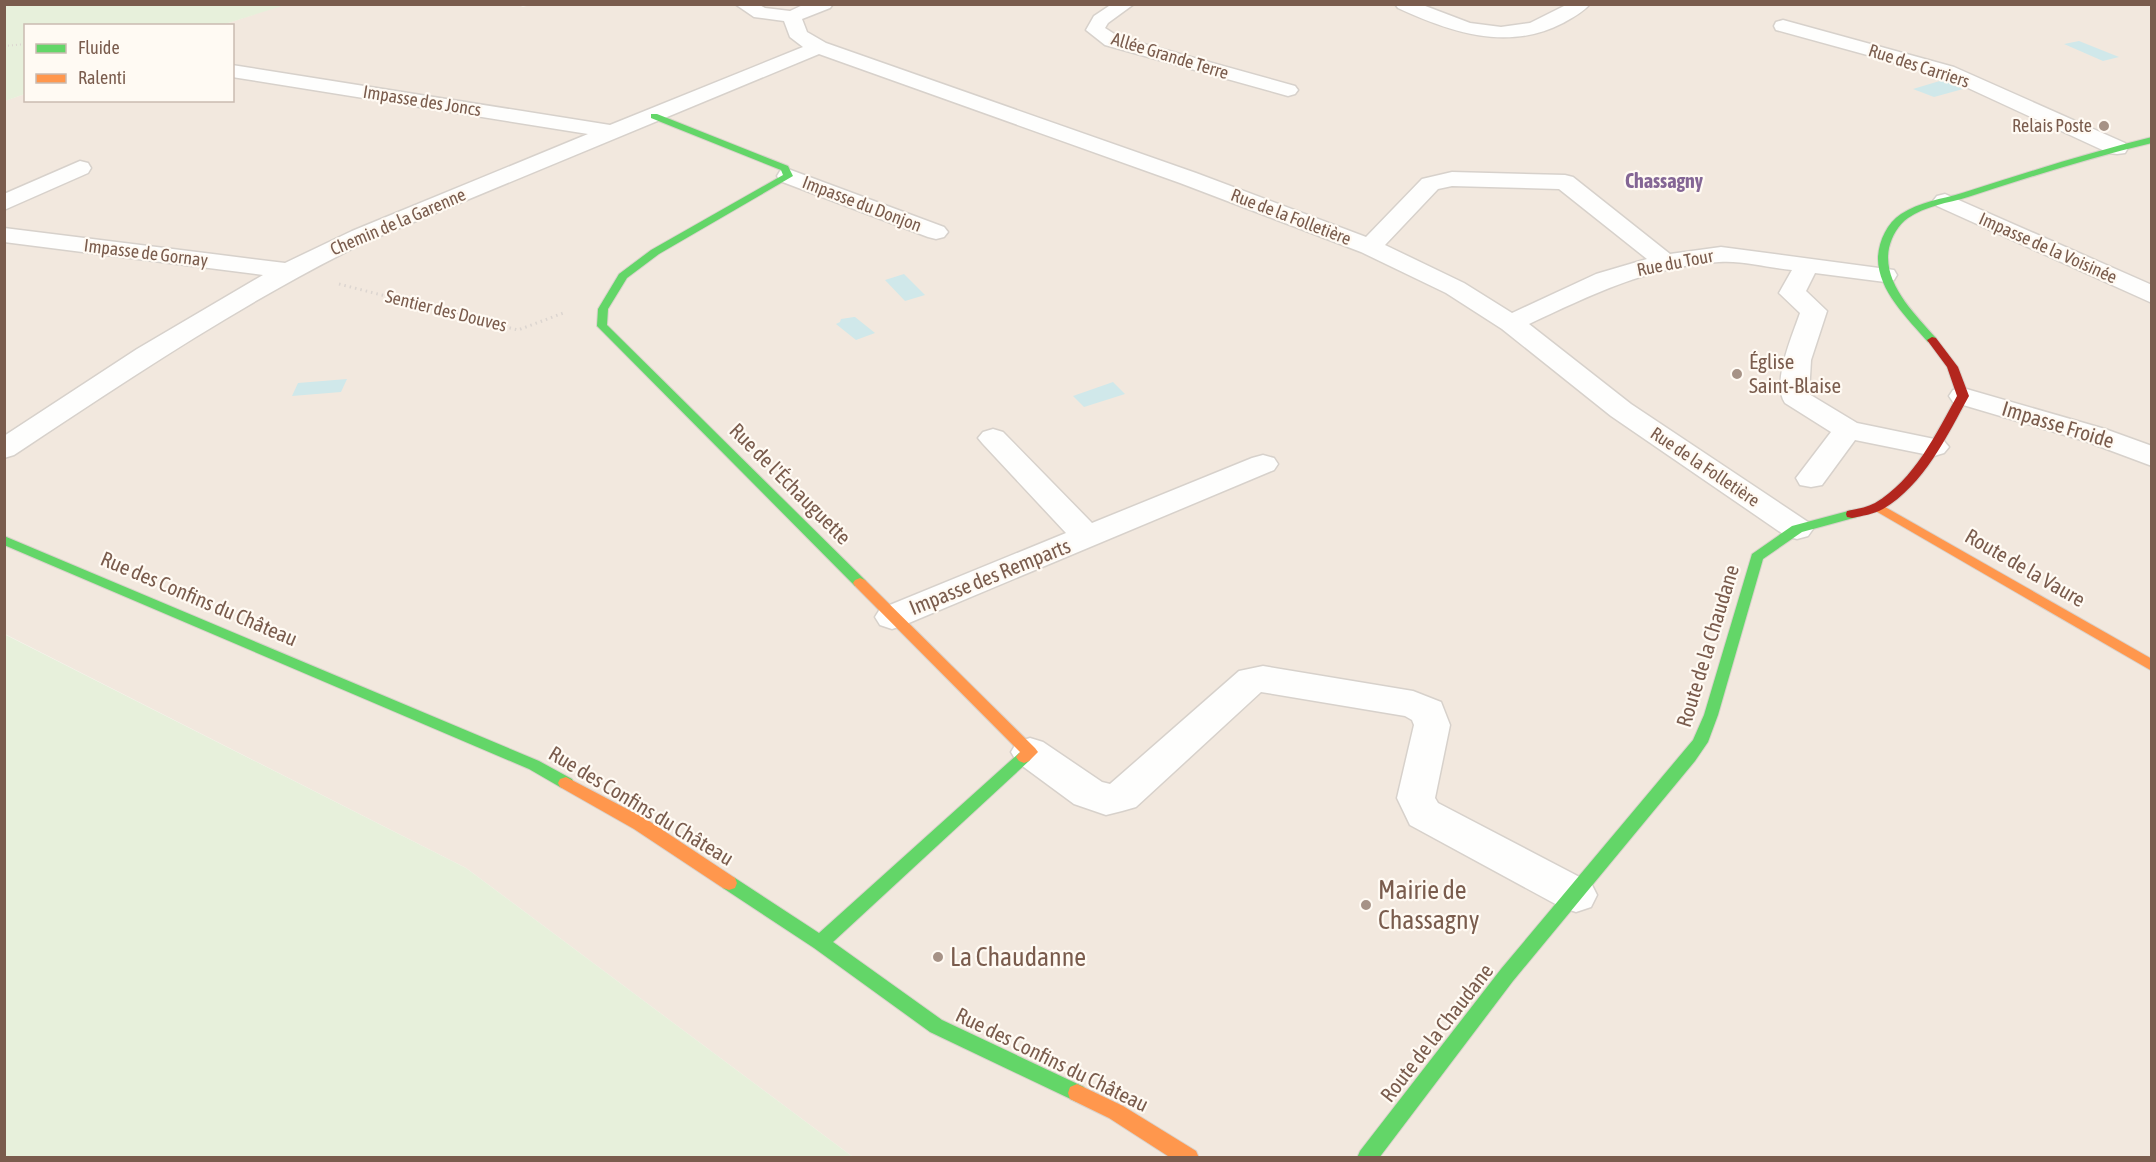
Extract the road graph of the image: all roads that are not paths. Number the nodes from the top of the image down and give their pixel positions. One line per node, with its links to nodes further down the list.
1 (744, 4): 6 (street)
2 (824, 4): 6 (street)
3 (1125, 4): 10 (street, Allée Grande Terre)
4 (1404, 4): 5 (street)
5 (1581, 4)
6 (793, 17): 8 (street, Rue de la Folletière)
7 (1783, 26): 14 (street, Rue des Carriers)
8 (819, 47): 11 (street, Chemin de la Garenne); 21 (street, Rue de la Folletière)
9 (234, 71): 12 (street, Impasse des Joncs)
10 (1287, 90)
11 (654, 116): 12 (street, Chemin de la Garenne); 16 (street)
12 (612, 132): 24 (street, Chemin de la Garenne)
13 (2151, 140): 14 (street)
14 (2117, 148): 17 (street)
15 (80, 168): 18 (street)
16 (788, 176): 19 (street, Impasse du Donjon); 40 (street, Rue de l'Échauguette)
17 (1945, 201): 25 (street); 26 (street, Impasse de la Voisinée)
18 (4, 203)
19 (936, 232)
20 (4, 236): 24 (street, Impasse de Gornay)
21 (1370, 247): 22 (street); 27 (street, Rue de la Folletière)
22 (1665, 262): 23 (street, Rue du Tour); 27 (street, Rue du Tour)
23 (1808, 264): 25 (street, Rue du Tour); 29 (street)
24 (288, 271): 32 (street, Chemin de la Garenne)
25 (1885, 275): 28 (street)
26 (2151, 295)
27 (1511, 323): 37 (street, Rue de la Folletière)
28 (1963, 396): 31 (street, Route de la Chaudane); 33 (street, Impasse Froide)
29 (1848, 430): 31 (street); 35 (street)
30 (993, 438): 38 (street, Impasse des Remparts)
31 (1934, 447): 36 (street, Route de la Chaudane)
32 (4, 449)
33 (2151, 457)
34 (1263, 464): 38 (street, Impasse des Remparts)
35 (1810, 478)
36 (1878, 507): 37 (street, Route de la Chaudane); 41 (street, Route de la Vaure)
37 (1797, 529): 43 (street, Route de la Chaudane)
38 (1087, 536): 40 (street, Impasse des Remparts)
39 (4, 540): 44 (street, Rue des Confins du Château)
40 (892, 617): 42 (street, Rue de l'Échauguette)
41 (2151, 666)
42 (1030, 752): 43 (street); 44 (street)
43 (1576, 895): 46 (street, Route de la Chaudane)
44 (820, 943): 45 (street, Rue des Confins du Château)
45 (1189, 1158)
46 (1367, 1158)

